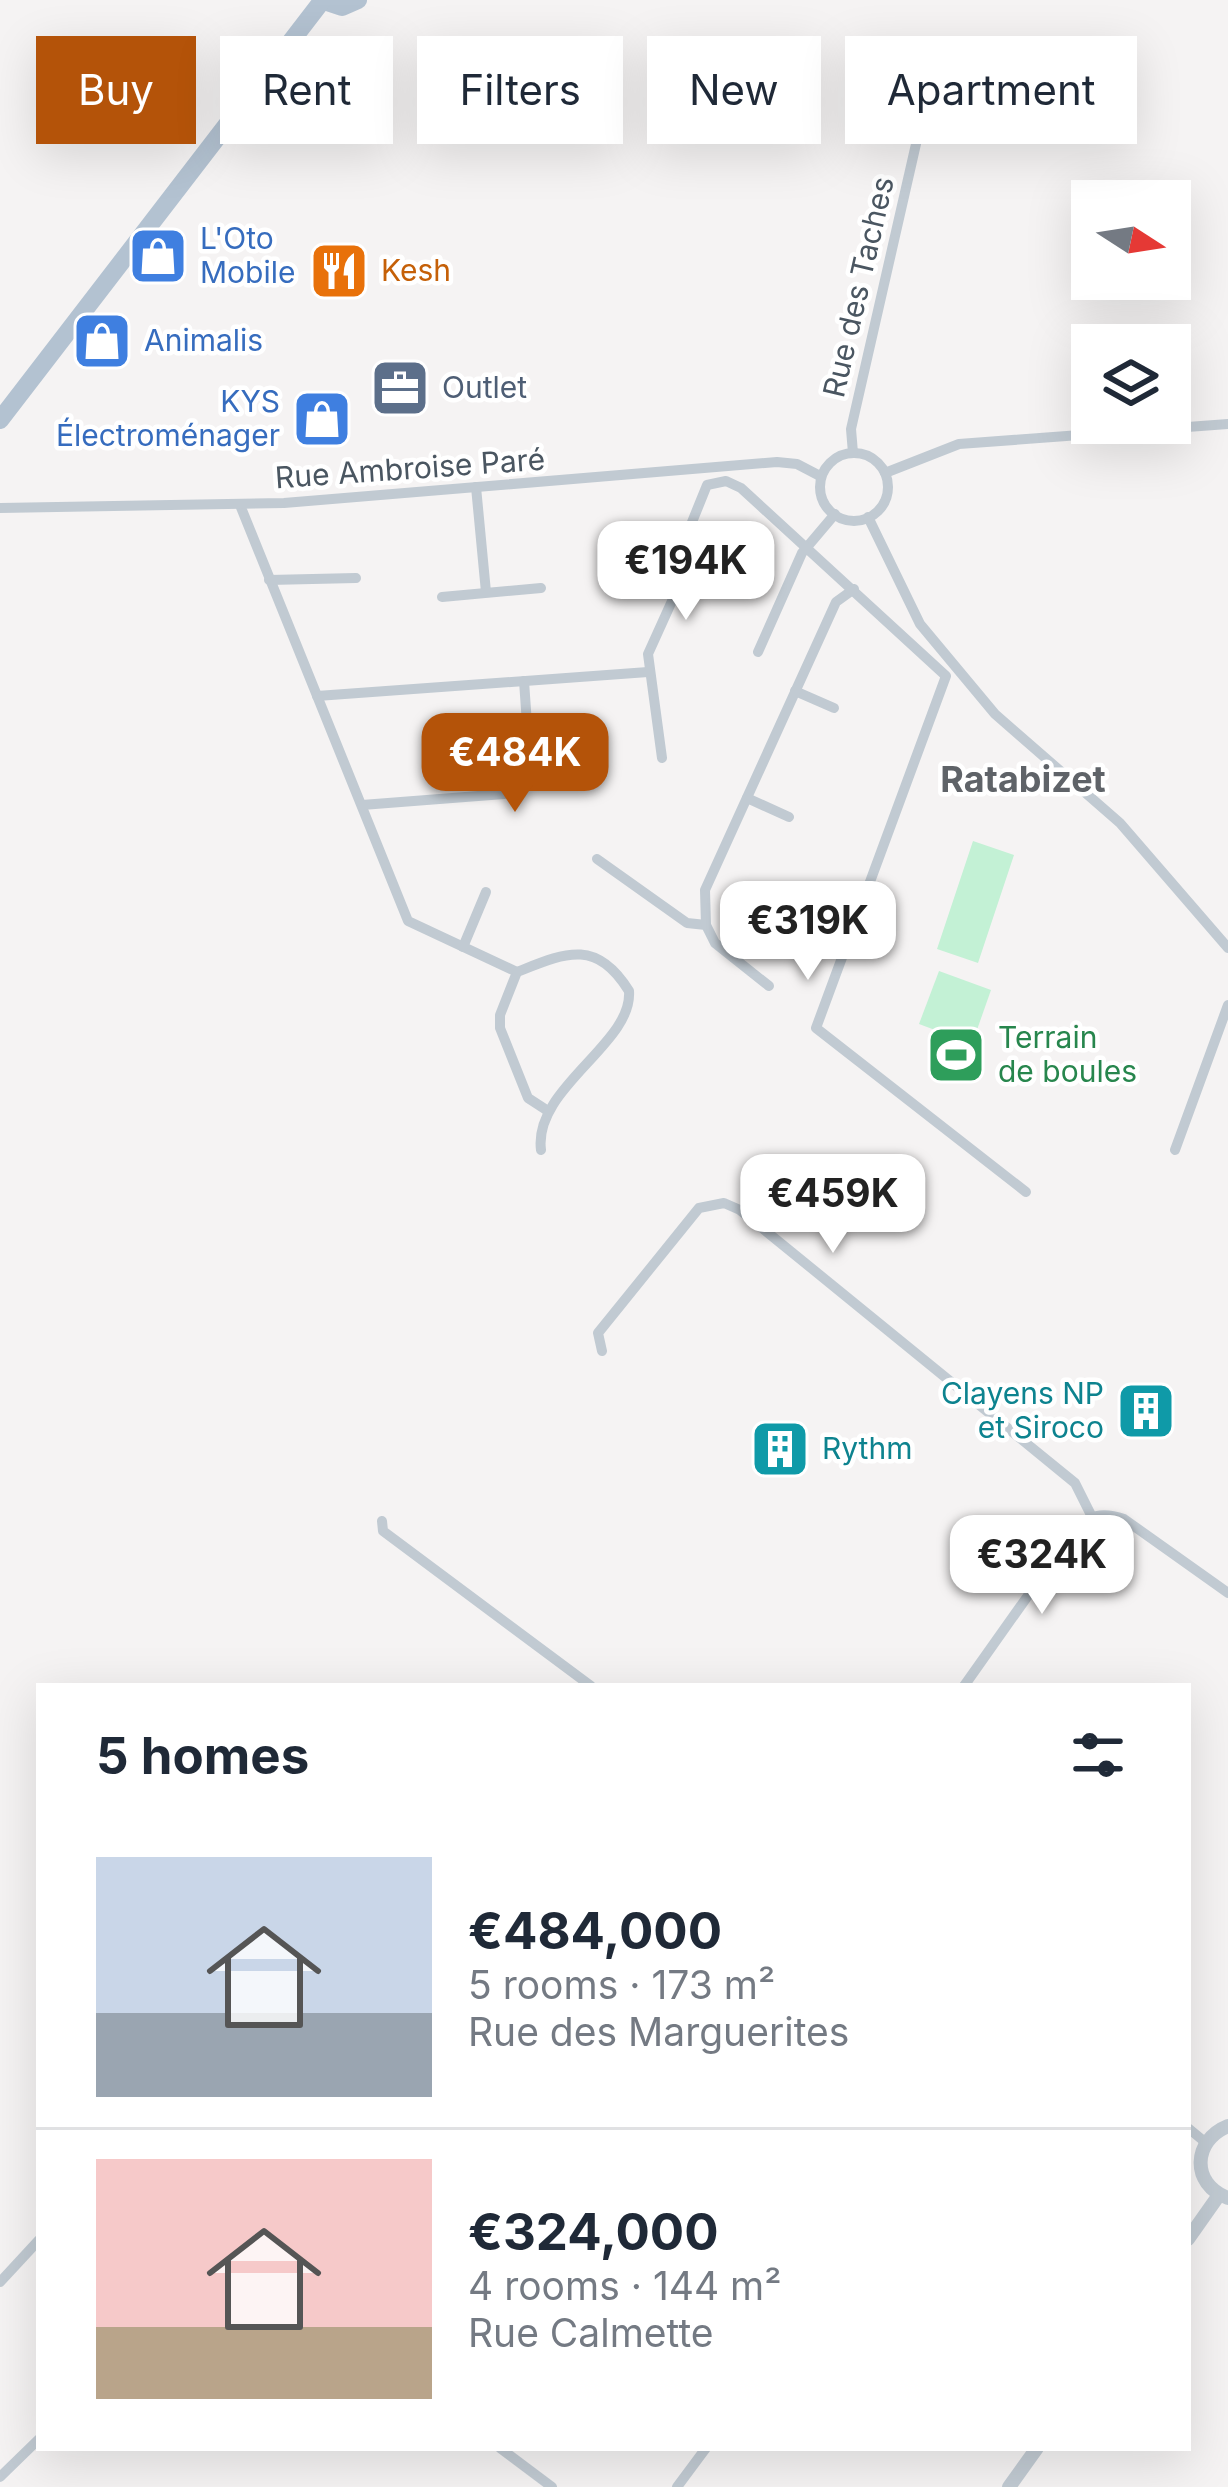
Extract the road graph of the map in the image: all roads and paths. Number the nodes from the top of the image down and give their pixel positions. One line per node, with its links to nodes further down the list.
1 (358, 0): 2 (main road)
2 (322, 1): 4 (main road)
3 (916, 144): 6 (street, Rue des Taches)
4 (0, 420)
5 (1228, 424): 7 (street)
6 (853, 453): 7 (street); 8 (street)
7 (885, 473): 13 (street)
8 (820, 476): 9 (street, Rue Ambroise Paré); 12 (street)
9 (476, 488): 10 (street, Rue Ambroise Paré); 21 (street)
10 (240, 505): 11 (street, Rue Ambroise Paré); 18 (street)
11 (0, 508)
12 (835, 514): 13 (street); 15 (street)
13 (868, 517): 37 (street)
14 (688, 547): 15 (street); 16 (street); 24 (street)
15 (807, 547): 20 (street); 23 (street)
16 (634, 561)
17 (356, 578): 18 (street)
18 (269, 580): 27 (street)
19 (541, 588): 21 (street)
20 (854, 589): 26 (street); 44 (street)
21 (486, 592): 22 (street)
22 (442, 597)
23 (758, 652)
24 (648, 672): 25 (street); 29 (street)
25 (524, 681): 27 (street); 31 (street)
26 (795, 692): 28 (street); 30 (street)
27 (317, 696): 31 (street)
28 (834, 708)
29 (662, 758)
30 (747, 798): 32 (street); 35 (street)
31 (362, 805): 36 (street)
32 (789, 817)
33 (597, 859): 35 (street)
34 (486, 892): 36 (street)
35 (706, 925): 39 (street)
36 (463, 947): 38 (street)
37 (1228, 948)
38 (518, 972): 41 (street); 41 (street)
39 (769, 986)
40 (1228, 1006): 43 (street)
41 (548, 1111): 42 (street)
42 (541, 1150)
43 (1175, 1150)
44 (1026, 1192)
45 (602, 1351): 46 (street)
46 (1092, 1517): 48 (street); 50 (street)
47 (382, 1521): 49 (street)
48 (1228, 1593)
49 (587, 1683)
50 (966, 1683)
51 (1228, 2126): 53 (street)
52 (1191, 2130): 53 (street)
53 (1205, 2142): 54 (street)
54 (1224, 2197): 55 (street)
55 (1191, 2236)
56 (36, 2243): 57 (street)
57 (0, 2282)
58 (36, 2442): 62 (street)
59 (504, 2451): 63 (street)
60 (704, 2451): 64 (street)
61 (1035, 2451): 65 (street)
62 (0, 2477)
63 (551, 2487)
64 (676, 2487)
65 (1009, 2487)

